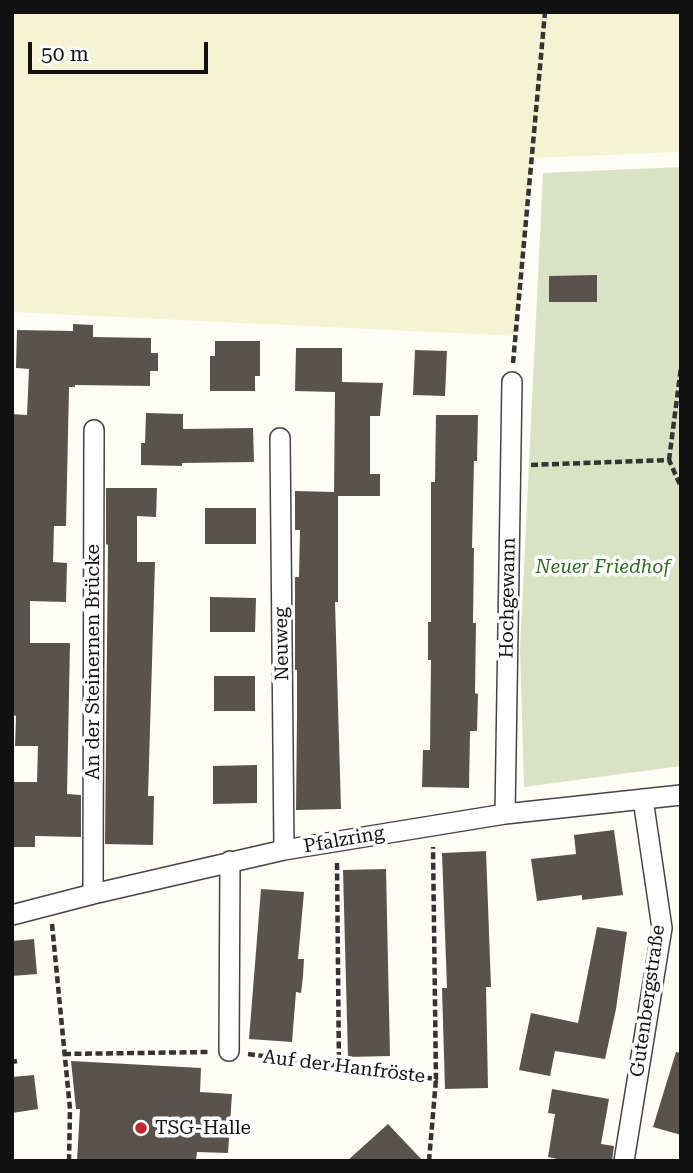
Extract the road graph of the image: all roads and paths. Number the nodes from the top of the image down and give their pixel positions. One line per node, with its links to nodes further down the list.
1 (545, 12): 3 (path)
2 (681, 368): 6 (path)
3 (512, 382): 7 (street, Hochgewann)
4 (94, 430): 16 (street, An der Steinernen Brücke)
5 (280, 438): 14 (street, Neuweg)
6 (669, 460): 7 (path); 8 (path)
7 (510, 466): 11 (street, Hochgewann)
8 (681, 487)
9 (681, 795): 10 (street, Pfalzring)
10 (643, 799): 11 (street, Pfalzring); 19 (street, Gutenbergstraße)
11 (505, 814): 12 (street, Pfalzring)
12 (432, 825): 13 (street, Pfalzring); 23 (path, Auf der Hanfröste)
13 (337, 841): 14 (street, Pfalzring); 22 (path)
14 (284, 850): 15 (street, Pfalzring)
15 (230, 862): 16 (street, Pfalzring); 20 (street)
16 (93, 894): 17 (street, Pfalzring)
17 (51, 906): 18 (street, Pfalzring); 21 (path)
18 (12, 915)
19 (672, 929): 26 (street, Gutenbergstraße)
20 (229, 1051): 21 (path, Auf der Hanfröste); 22 (path, Auf der Hanfröste)
21 (64, 1054): 24 (path)
22 (338, 1068): 23 (path, Auf der Hanfröste)
23 (436, 1079): 25 (path)
24 (69, 1161)
25 (429, 1161)
26 (624, 1161)

